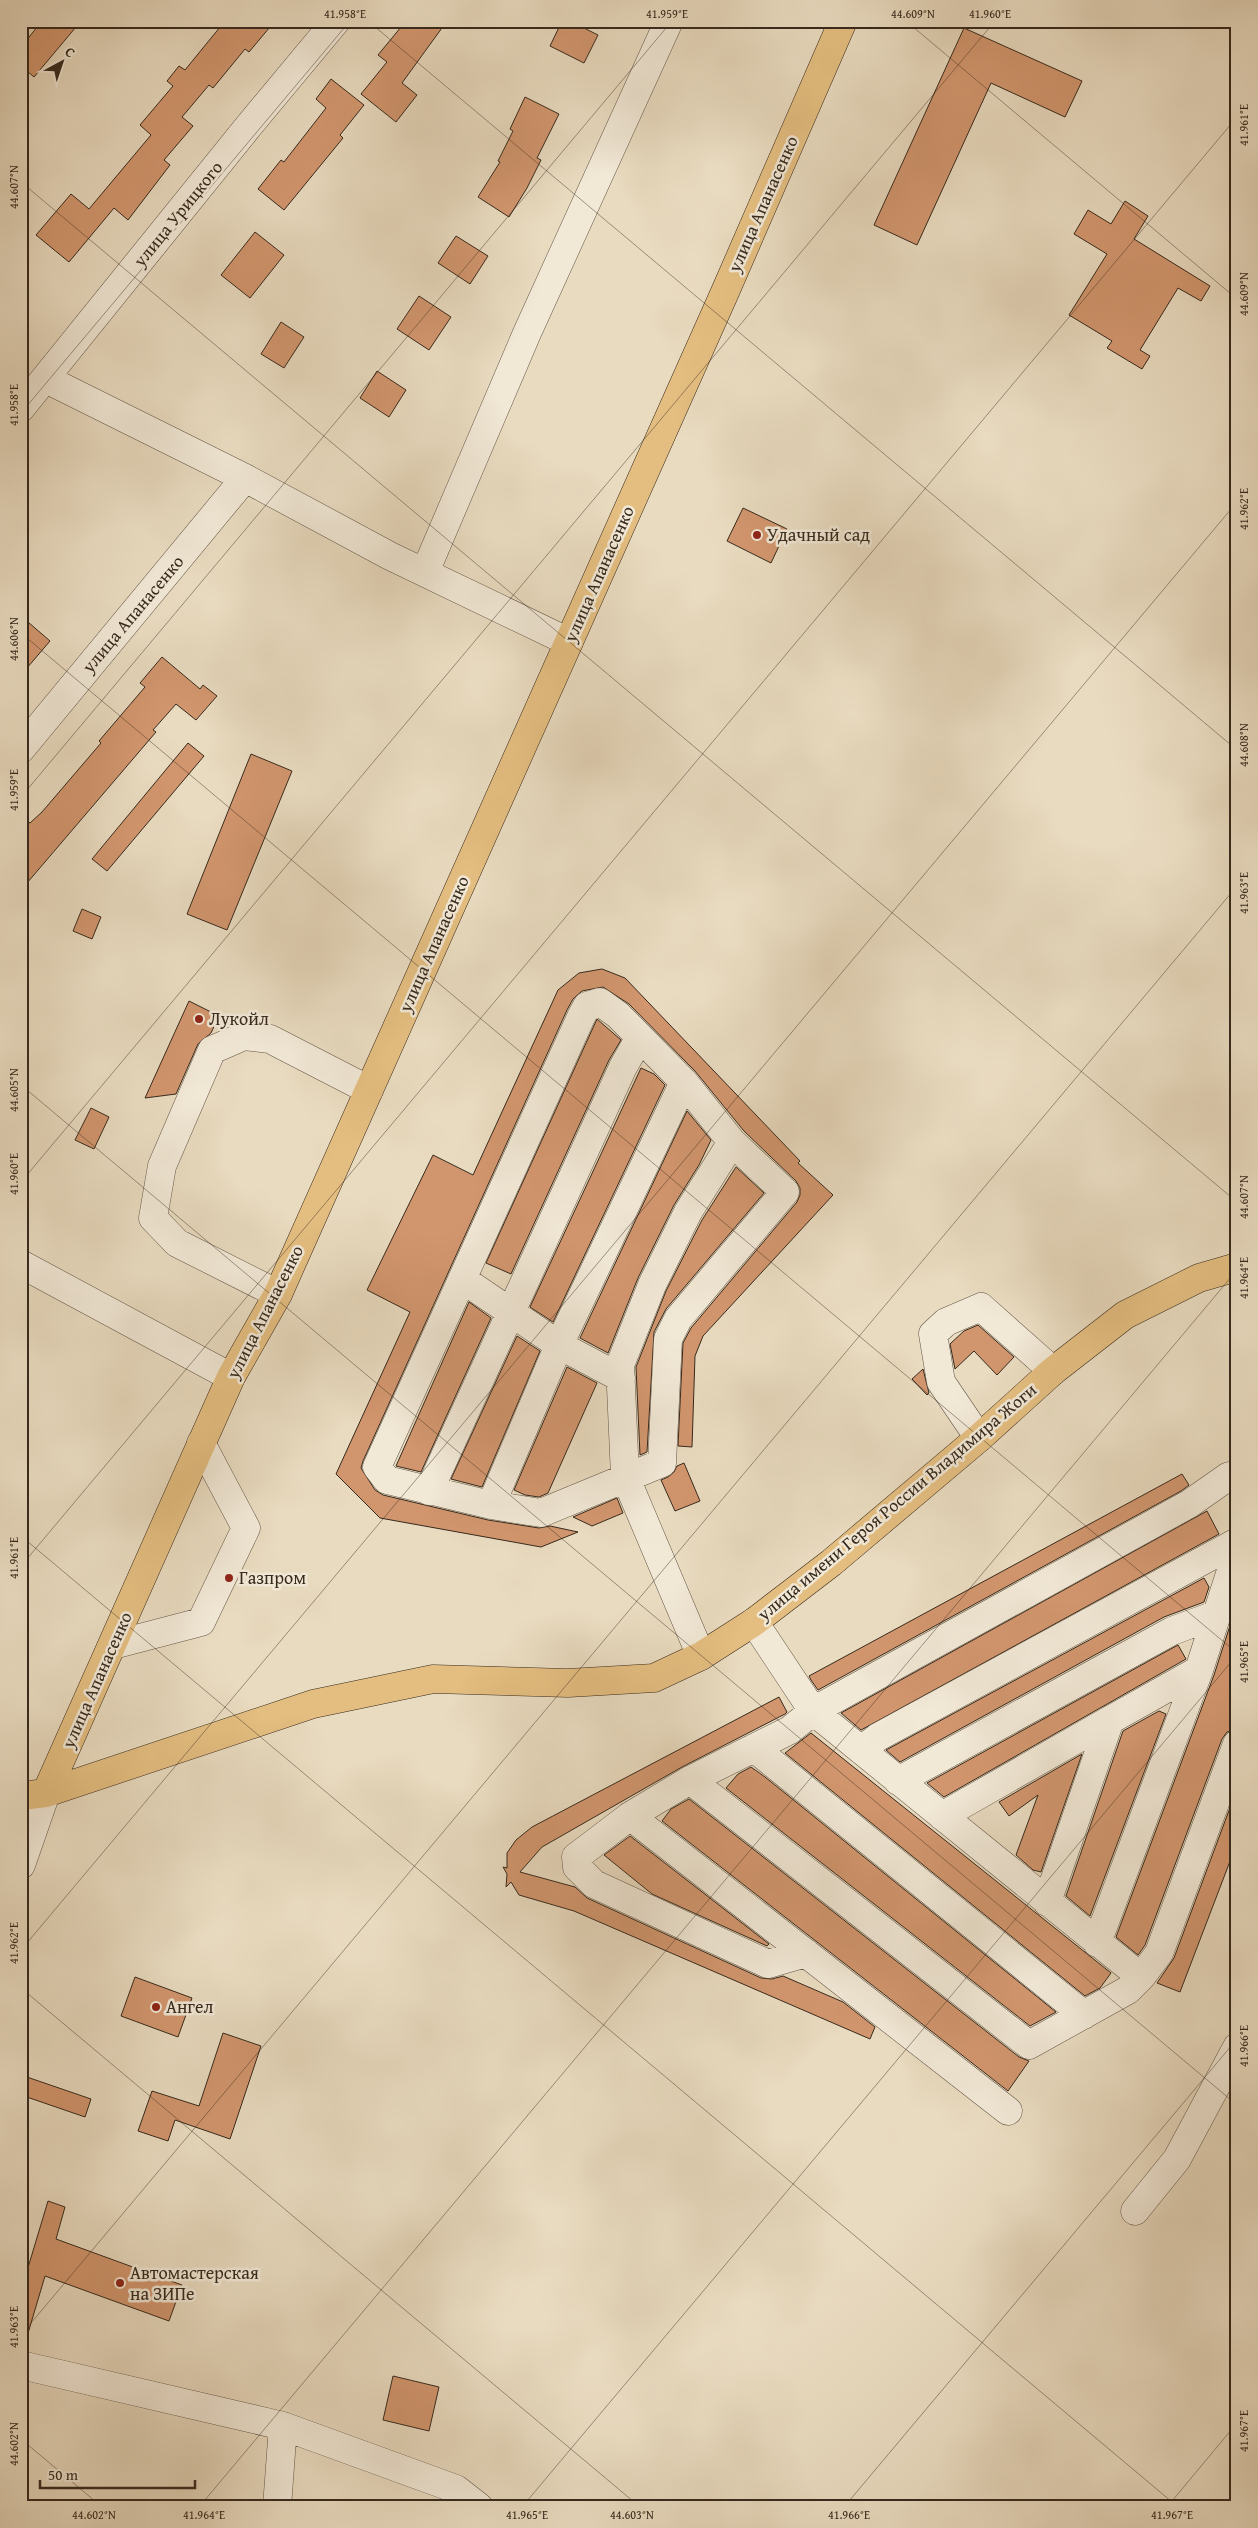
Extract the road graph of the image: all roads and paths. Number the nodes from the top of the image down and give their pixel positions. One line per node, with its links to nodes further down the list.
1 (336, 21): 4 (street, улица Урицкого)
2 (669, 21): 7 (street)
3 (843, 21): 8 (main road, улица Апанасенко)
4 (46, 379): 5 (street, улица Урицкого); 6 (street)
5 (21, 408)
6 (246, 478): 7 (street); 9 (street, улица Апанасенко)
7 (425, 572): 8 (street)
8 (569, 642): 12 (main road, улица Апанасенко)
9 (21, 749)
10 (639, 1039): 11 (street); 16 (street); 18 (street)
11 (684, 1082): 13 (street); 19 (street)
12 (369, 1090): 17 (main road, улица Апанасенко); 17 (street)
13 (732, 1142): 22 (street); 25 (street)
14 (22, 1266): 21 (street)
15 (1237, 1267): 20 (main road, улица имени Героя России Владимира Жоги)
16 (462, 1279): 18 (street); 27 (street)
17 (278, 1294): 21 (main road, улица Апанасенко)
18 (510, 1311): 19 (street); 27 (street)
19 (559, 1345): 22 (street); 28 (street)
20 (1053, 1371): 23 (main road, улица имени Героя России Владимира Жоги); 23 (street)
21 (231, 1377): 24 (main road, улица Апанасенко)
22 (621, 1378): 25 (street)
23 (979, 1438): 32 (main road, улица имени Героя России Владимира Жоги)
24 (201, 1443): 33 (main road, улица Апанасенко); 33 (street)
25 (625, 1476): 28 (street); 34 (street)
26 (1237, 1482): 36 (street)
27 (429, 1491): 28 (street)
28 (491, 1505)
29 (1237, 1542): 40 (street)
30 (1237, 1552): 31 (street)
31 (1218, 1614): 35 (street); 42 (street)
32 (754, 1622): 34 (main road, улица имени Героя России Владимира Жоги); 36 (street)
33 (113, 1645): 43 (main road, улица Апанасенко)
34 (702, 1656): 43 (main road, улица имени Героя России Владимира Жоги)
35 (1199, 1670): 37 (street); 48 (street)
36 (813, 1711): 39 (street); 40 (street)
37 (1110, 1720): 45 (street); 47 (street)
38 (1237, 1744): 50 (street)
39 (754, 1748): 41 (street); 51 (street)
40 (861, 1750): 42 (street)
41 (690, 1780): 44 (street); 51 (street)
42 (898, 1781): 45 (street)
43 (34, 1795): 46 (street, улица Апанасенко)
44 (630, 1816): 49 (street); 49 (street)
45 (942, 1816): 47 (street)
46 (21, 1865)
47 (1047, 1902): 48 (street)
48 (1097, 1943): 50 (street)
49 (806, 1953): 53 (street)
50 (1141, 1977): 51 (street)
51 (1084, 2015)
52 (1237, 2047): 54 (street)
53 (1008, 2111)
54 (1135, 2211)
55 (21, 2365): 56 (street)
56 (283, 2426): 57 (street); 58 (street)
57 (277, 2507)
58 (479, 2507)

